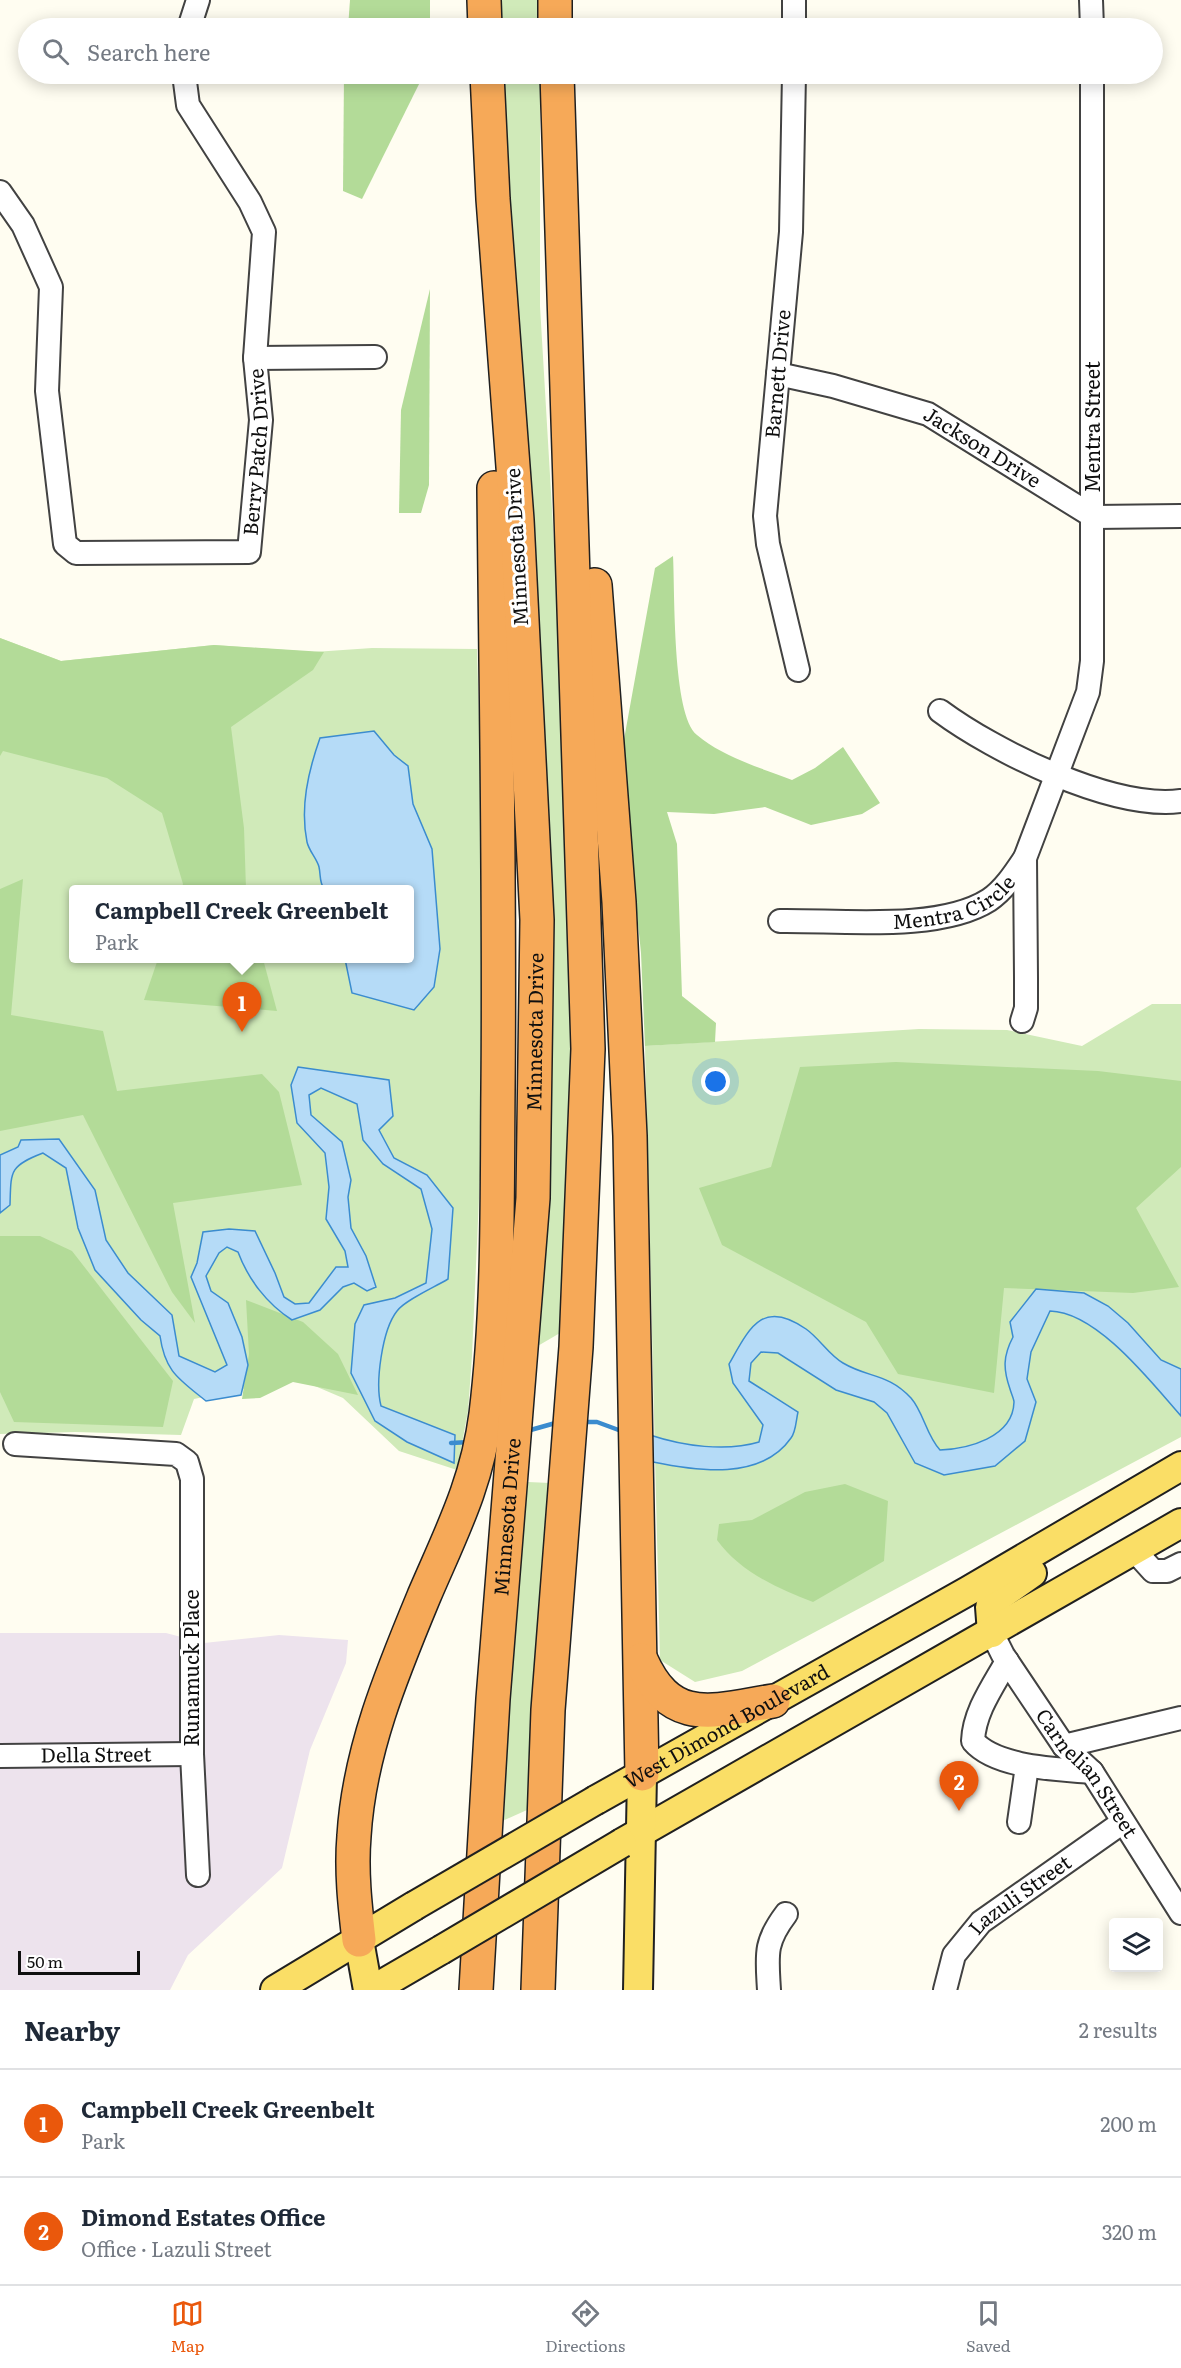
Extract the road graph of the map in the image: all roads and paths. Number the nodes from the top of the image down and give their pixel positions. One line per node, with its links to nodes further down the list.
1 (198, 0): 6 (street)
2 (484, 0): 7 (highway)
3 (555, 0): 8 (highway)
4 (794, 0): 9 (street)
5 (1091, 0): 10 (street)
6 (192, 18)
7 (485, 18)
8 (555, 18)
9 (794, 18)
10 (1092, 18)
11 (185, 84): 19 (street, Berry Patch Drive)
12 (487, 84): 30 (highway, Minnesota Drive)
13 (557, 84): 16 (highway)
14 (794, 84): 20 (street, Barnett Drive)
15 (1092, 84): 22 (street, Mentra Street)
16 (560, 162): 37 (highway); 60 (highway)
17 (0, 192): 19 (street, Berry Patch Drive)
18 (375, 357): 19 (street)
19 (255, 358)
20 (778, 374): 22 (street, Jackson Drive); 23 (street, Barnett Drive)
21 (1181, 516): 22 (street)
22 (1094, 517): 25 (street, Mentra Street)
23 (798, 670)
24 (940, 711): 25 (street)
25 (1058, 775): 26 (street); 27 (street, Mentra Circle)
26 (1181, 801)
27 (1025, 858): 28 (street, Mentra Circle); 29 (street)
28 (780, 921)
29 (1022, 1021)
30 (508, 1343): 55 (highway); 59 (highway, Minnesota Drive)
31 (15, 1444): 42 (street, Runamuck Place)
32 (1174, 1470): 36 (main road); 39 (main road, West Dimond Boulevard)
33 (1181, 1523): 34 (main road)
34 (1134, 1550): 35 (street); 36 (main road)
35 (1181, 1564)
36 (992, 1633): 38 (street, Carnelian Street); 49 (main road)
37 (640, 1658): 39 (highway); 46 (highway)
38 (1008, 1661): 41 (street, Carnelian Street); 44 (street)
39 (773, 1701): 46 (main road, West Dimond Boulevard)
40 (1181, 1718): 41 (street)
41 (1064, 1746): 45 (street, Carnelian Street)
42 (192, 1754): 43 (street, Della Street); 50 (street, Runamuck Place)
43 (0, 1756)
44 (1027, 1766): 45 (street); 47 (street)
45 (1092, 1772): 48 (street, Carnelian Street)
46 (642, 1774): 49 (main road); 55 (main road, West Dimond Boulevard, bridge)
47 (1019, 1822)
48 (1123, 1822): 51 (street, Carnelian Street); 63 (street, Lazuli Street)
49 (631, 1837): 58 (main road, bridge); 61 (main road)
50 (198, 1875)
51 (1158, 1876): 52 (street); 53 (street, Carnelian Street)
52 (1181, 1876)
53 (1181, 1913)
54 (786, 1914): 62 (street)
55 (359, 1940): 56 (main road, West Dimond Boulevard); 57 (main road)
56 (275, 1990)
57 (368, 1990)
58 (372, 1990)
59 (476, 1990)
60 (537, 1990)
61 (638, 1990)
62 (769, 1990)
63 (945, 1990)

